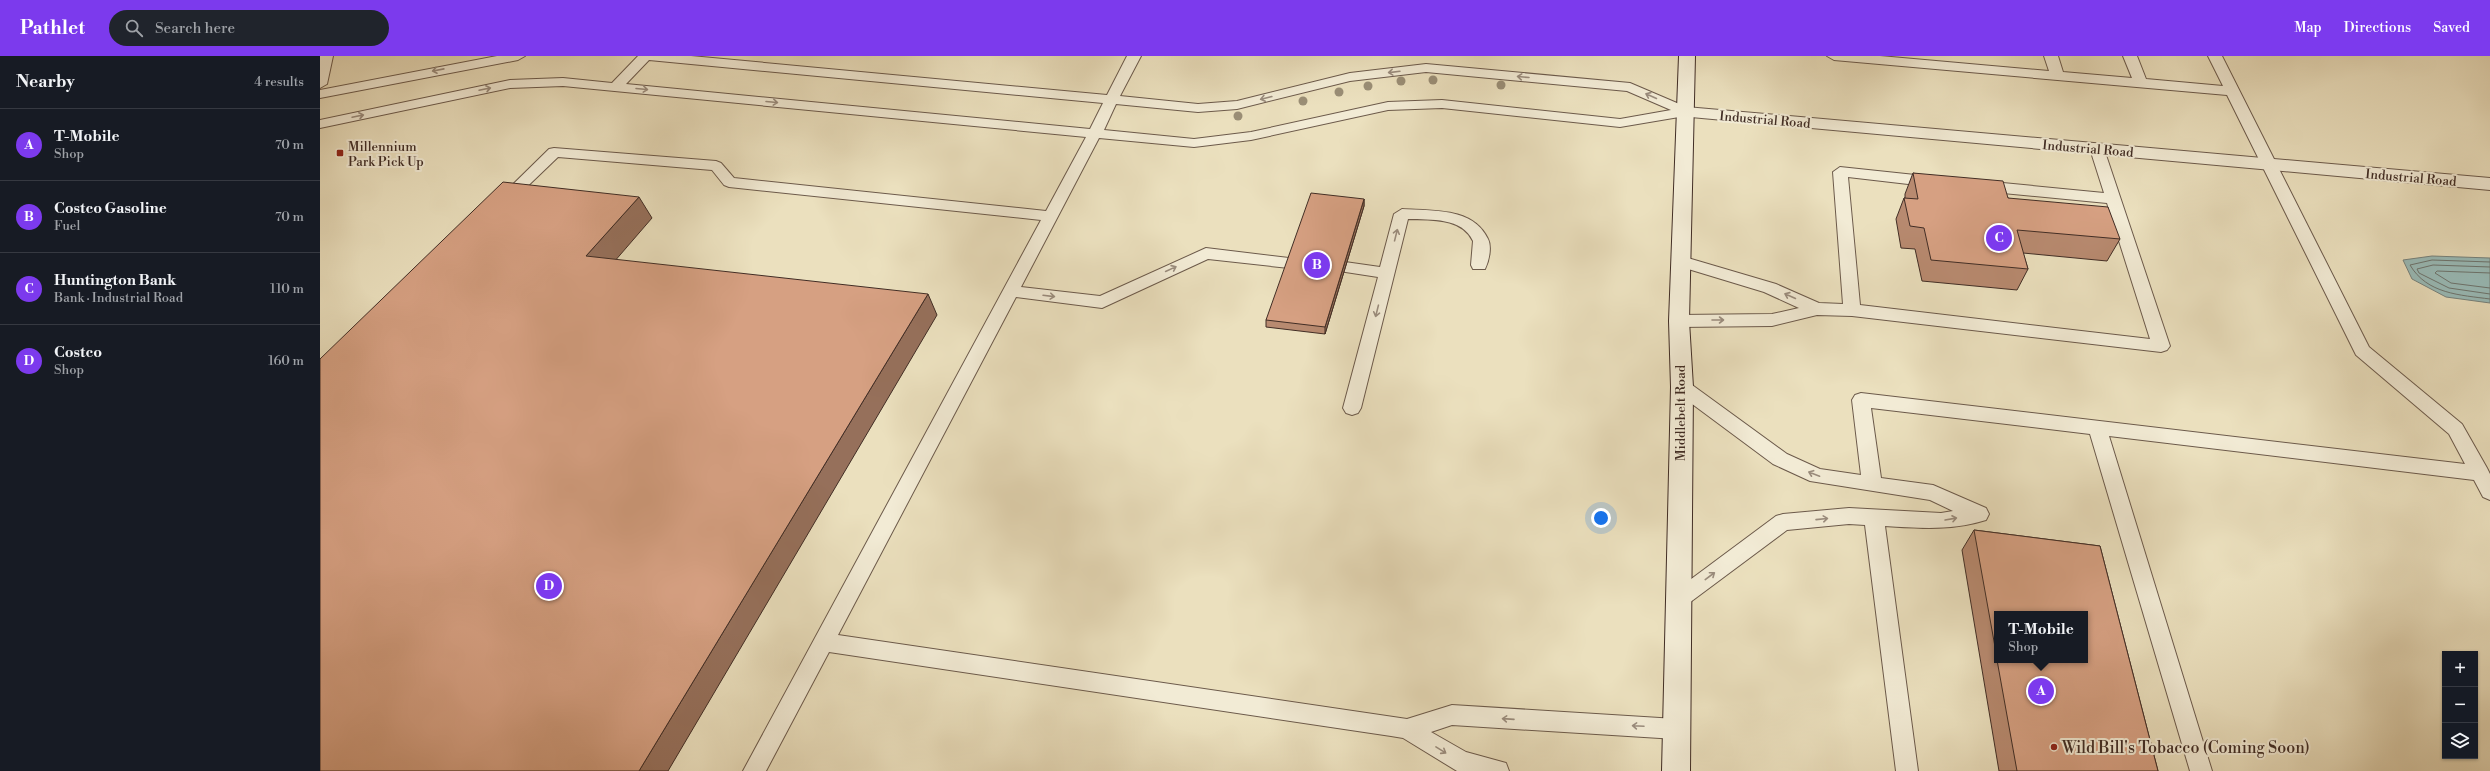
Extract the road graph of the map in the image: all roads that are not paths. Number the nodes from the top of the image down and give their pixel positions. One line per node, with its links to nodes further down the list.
1 (326, 56): 12 (lane)
2 (518, 56): 15 (lane, one-way to 15)
3 (647, 56): 13 (lane); 16 (lane)
4 (1134, 56): 16 (lane)
5 (1687, 56): 17 (main road, Middlebelt Road)
6 (1834, 56): 10 (lane)
7 (2051, 56): 10 (lane)
8 (2130, 56): 11 (lane)
9 (2215, 56): 14 (lane)
10 (2057, 76): 11 (lane)
11 (2141, 83): 14 (lane)
12 (320, 84)
13 (615, 87): 18 (lane, one-way to 13); 19 (lane, one-way to 19)
14 (2232, 91): 21 (lane)
15 (320, 94)
16 (1112, 100): 17 (lane, one-way to 16); 19 (lane)
17 (1686, 112): 19 (lane); 20 (main road, Industrial Road); 28 (main road, Middlebelt Road)
18 (320, 124)
19 (1095, 133): 27 (lane)
20 (2097, 149): 21 (main road, Industrial Road); 25 (lane)
21 (2270, 164): 23 (main road, Industrial Road); 40 (lane)
22 (1948, 183): 35 (lane)
23 (2490, 184)
24 (1964, 185): 25 (lane)
25 (2113, 199): 35 (lane)
26 (492, 212): 27 (lane)
27 (1050, 216): 33 (lane)
28 (1681, 261): 34 (lane, one-way to 28); 36 (main road, Middlebelt Road)
29 (1289, 262): 33 (lane, one-way to 29)
30 (1479, 265): 32 (lane, one-way to 30)
31 (1345, 268): 32 (lane)
32 (1386, 273): 38 (lane, one-way to 38)
33 (1010, 291): 45 (lane)
34 (1817, 308): 35 (lane); 36 (lane, one-way to 34)
35 (1852, 310)
36 (1679, 320): 37 (main road, Middlebelt Road)
37 (1682, 387): 41 (lane, one-way to 37); 44 (main road, Middlebelt Road)
38 (1352, 408)
39 (2097, 428): 40 (lane); 41 (lane); 52 (lane)
40 (2480, 474): 42 (lane)
41 (1872, 484): 43 (lane, one-way to 41)
42 (2490, 492)
43 (1874, 518): 44 (lane, one-way to 43); 51 (lane)
44 (1678, 600): 46 (main road, Middlebelt Road)
45 (823, 642): 47 (lane); 48 (lane)
46 (1676, 728): 47 (lane, one-way to 47); 50 (main road, Middlebelt Road)
47 (1407, 729): 49 (lane, one-way to 49)
48 (754, 771)
49 (1498, 771)
50 (1676, 771)
51 (1907, 771)
52 (2200, 771)

